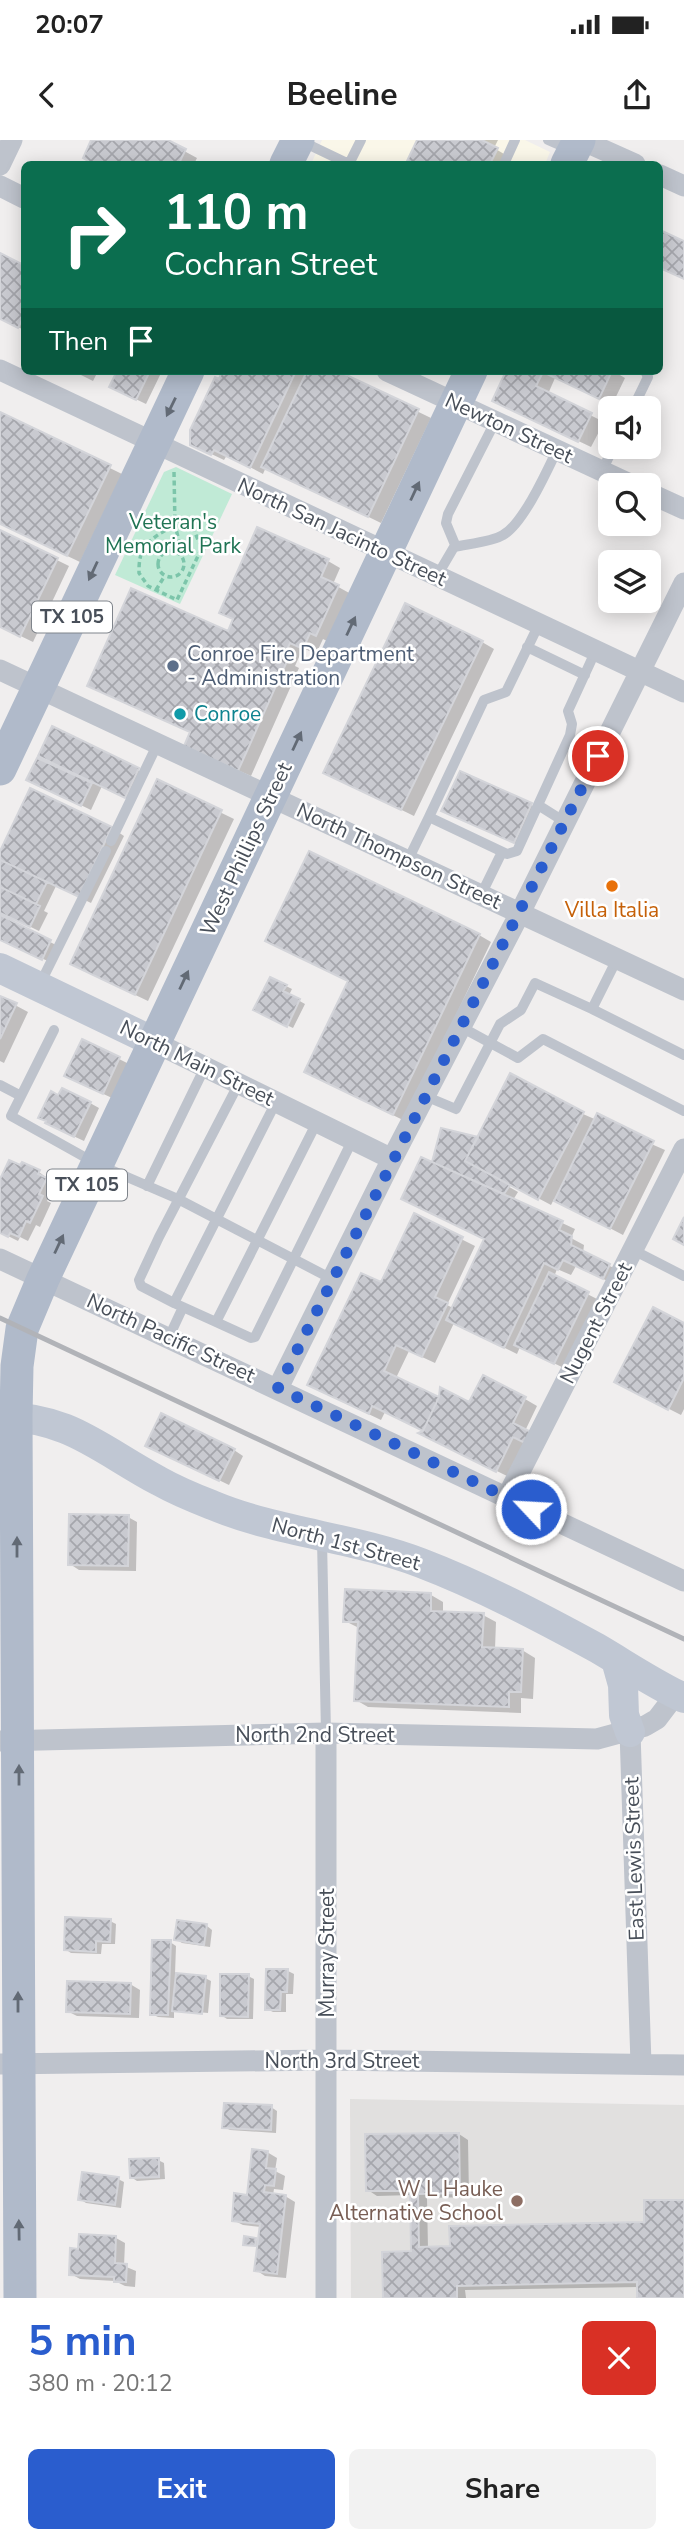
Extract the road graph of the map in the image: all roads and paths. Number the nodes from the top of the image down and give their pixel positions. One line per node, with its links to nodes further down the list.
1 (12, 140): 10 (street)
2 (361, 140): 7 (lane)
3 (515, 140): 8 (lane)
4 (570, 147): 9 (street)
5 (292, 154): 6 (lane)
6 (332, 161)
7 (350, 161)
8 (505, 161)
9 (624, 161)
10 (0, 165)
11 (663, 176): 12 (street)
12 (684, 186)
13 (0, 187): 14 (street)
14 (21, 197)
15 (0, 370): 23 (street, North San Jacinto Street)
16 (186, 375): 23 (main road, TX 105, one-way to 23)
17 (395, 375): 21 (street, Newton Street)
18 (469, 375): 21 (main road, West Phillips Street / TX 105)
19 (647, 375): 20 (lane)
20 (639, 396)
21 (456, 404): 22 (street, Newton Street); 38 (main road, West Phillips Street / TX 105, one-way to 21)
22 (495, 422): 24 (street, Newton Street); 36 (lane)
23 (153, 443): 38 (street, North San Jacinto Street); 51 (main road, TX 105, one-way to 51)
24 (557, 450): 26 (street, Newton Street); 36 (lane)
25 (608, 459): 26 (lane)
26 (602, 471): 28 (street, Newton Street)
27 (174, 472): 31 (path)
28 (606, 473)
29 (661, 498): 30 (street)
30 (684, 509)
31 (175, 525): 34 (path); 35 (path); 37 (path)
32 (207, 537): 35 (path)
33 (136, 541): 34 (path)
34 (145, 546): 44 (path)
35 (203, 546): 40 (path)
36 (456, 547): 41 (lane)
37 (178, 552): 39 (path); 42 (path)
38 (386, 552): 41 (street, North San Jacinto Street); 55 (main road, West Phillips Street / TX 105, one-way to 38)
39 (183, 568): 40 (path); 42 (path)
40 (190, 572): 44 (path)
41 (437, 576): 45 (street, North San Jacinto Street)
42 (164, 577): 44 (path)
43 (684, 583): 49 (street)
44 (156, 590)
45 (539, 624): 46 (lane); 47 (street, North San Jacinto Street)
46 (527, 647): 50 (lane); 57 (lane)
47 (596, 650): 49 (street, North San Jacinto Street); 50 (lane)
48 (0, 670): 51 (street, North Thompson Street)
49 (640, 671): 52 (street, North San Jacinto Street); 58 (street)
50 (585, 675): 56 (lane)
51 (38, 688): 53 (street, North Thompson Street); 54 (main road, TX 105)
52 (684, 692)
53 (158, 743): 55 (street, North Thompson Street); 65 (lane)
54 (0, 769)
55 (271, 796): 60 (street, North Thompson Street); 70 (main road, West Phillips Street / TX 105, one-way to 55)
56 (538, 805): 58 (lane); 59 (lane)
57 (429, 817): 59 (lane); 60 (lane)
58 (565, 822): 62 (street)
59 (502, 852): 61 (lane)
60 (408, 860): 61 (street, North Thompson Street)
61 (481, 895): 62 (street, North Thompson Street)
62 (520, 913): 63 (street, North Thompson Street); 68 (street)
63 (617, 959): 66 (street, North Thompson Street); 67 (lane)
64 (0, 968): 65 (street, North Main Street)
65 (38, 987): 70 (street, North Main Street)
66 (684, 990)
67 (592, 1009): 71 (lane); 72 (lane)
68 (461, 1027): 71 (lane); 77 (street)
69 (54, 1030): 76 (lane)
70 (155, 1042): 73 (street, North Main Street); 84 (main road, West Phillips Street / TX 105)
71 (492, 1043): 77 (lane); 79 (lane)
72 (684, 1055)
73 (205, 1067): 74 (street, North Main Street); 85 (lane)
74 (239, 1083): 78 (street, North Main Street); 86 (lane)
75 (0, 1085): 76 (lane)
76 (21, 1096): 84 (lane)
77 (425, 1096): 83 (street)
78 (276, 1102): 80 (street, North Main Street); 87 (lane)
79 (684, 1111)
80 (317, 1122): 81 (street, North Main Street); 88 (lane)
81 (353, 1139): 83 (street, North Main Street); 91 (lane)
82 (684, 1149): 89 (street, Nugent Street)
83 (393, 1158): 94 (street)
84 (97, 1164): 85 (lane); 93 (main road, West Phillips Street / TX 105, one-way to 84)
85 (147, 1185): 86 (lane)
86 (178, 1199): 87 (lane); 95 (lane)
87 (216, 1219): 88 (lane); 95 (lane)
88 (255, 1240): 91 (lane); 96 (lane)
89 (633, 1250): 92 (lane); 100 (street, Nugent Street)
90 (0, 1259): 93 (street, North Pacific Street)
91 (293, 1259): 94 (lane); 96 (lane)
92 (684, 1276)
93 (43, 1279): 97 (street, North Pacific Street); 99 (main road, West Phillips Street / TX 105)
94 (332, 1279): 98 (street)
95 (179, 1305): 96 (lane); 97 (lane)
96 (216, 1322)
97 (169, 1337): 98 (street, North Pacific Street)
98 (278, 1388): 100 (street, North Pacific Street)
99 (8, 1417): 101 (street, North 1st Street); 107 (main road, TX 105, one-way to 99)
100 (507, 1497): 102 (street, North Pacific Street)
101 (322, 1537): 103 (street, North 1st Street); 106 (lane)
102 (684, 1581)
103 (616, 1660): 104 (street, North 1st Street); 105 (street)
104 (681, 1691): 105 (street)
105 (630, 1732): 106 (street, North 2nd Street); 110 (street, East Lewis Street)
106 (326, 1733): 107 (street, North 2nd Street); 108 (street, Murray Street)
107 (9, 1741): 109 (main road, TX 105, one-way to 107)
108 (327, 2060): 109 (street, North 3rd Street); 110 (street, North 3rd Street); 113 (street, Murray Street)
109 (9, 2064): 112 (main road, TX 105, one-way to 109)
110 (641, 2064): 111 (street, North 3rd Street)
111 (684, 2066)
112 (20, 2298)
113 (326, 2298)

